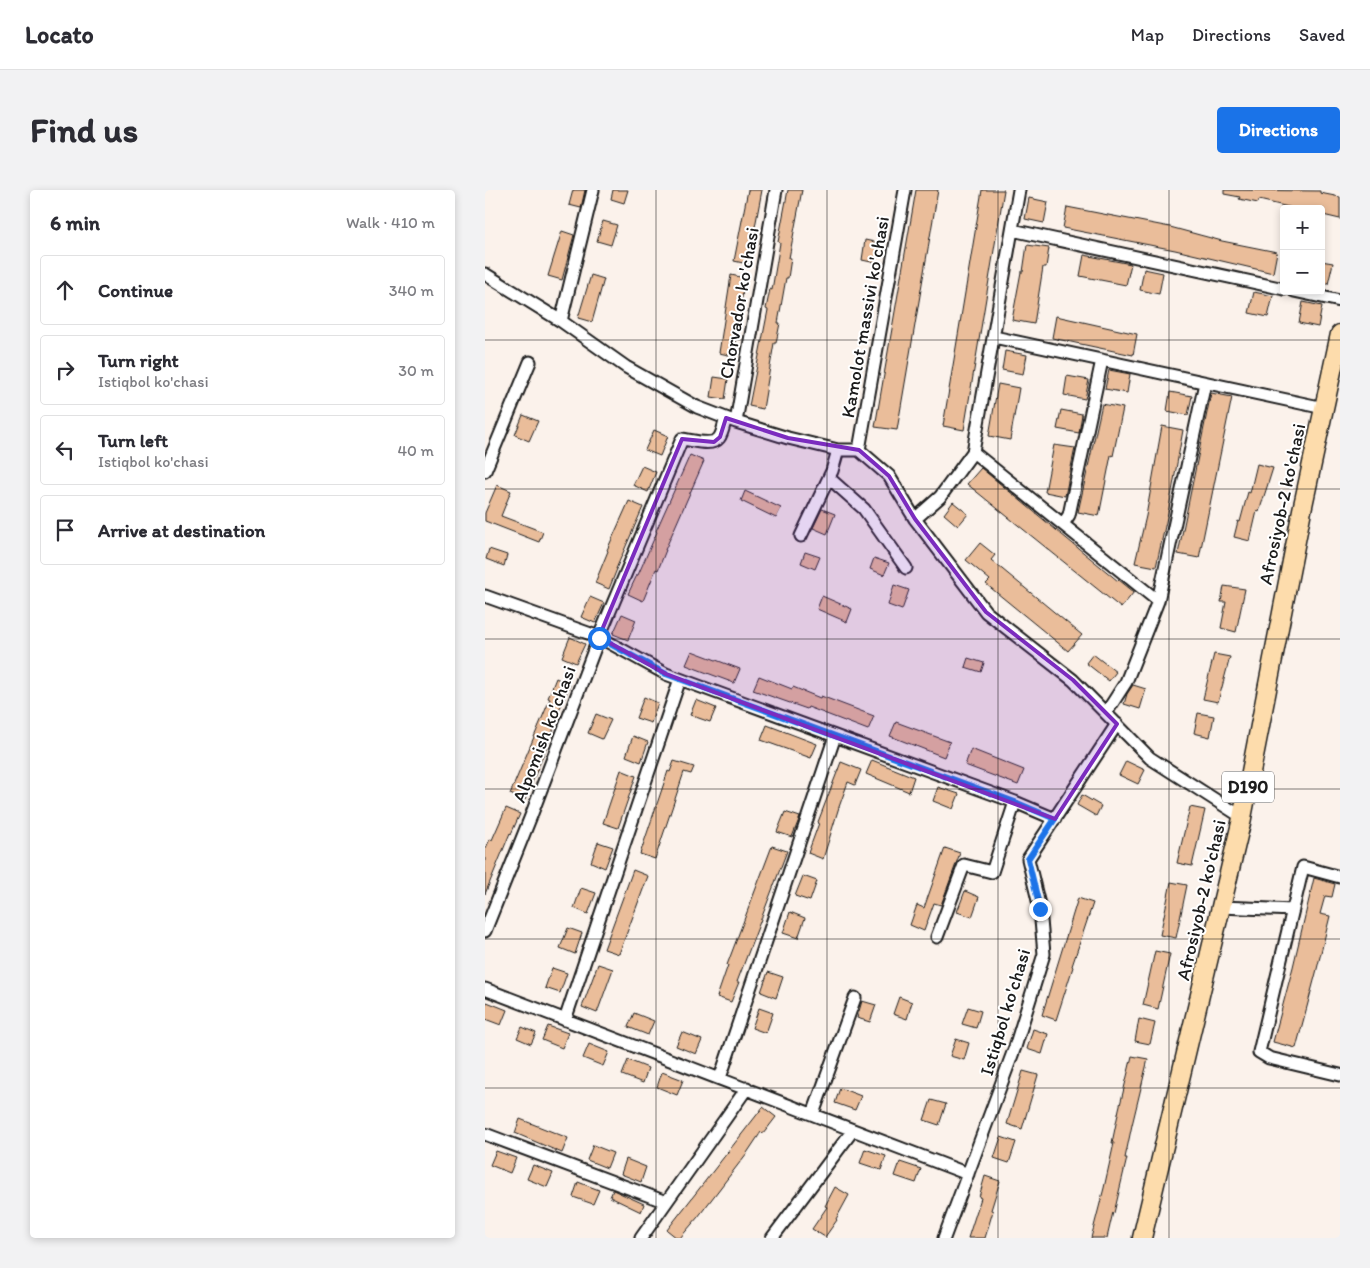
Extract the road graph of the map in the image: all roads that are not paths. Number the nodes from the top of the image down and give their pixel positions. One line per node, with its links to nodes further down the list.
1 (593, 190): 10 (street)
2 (776, 190): 17 (street, Chorvador ko'chasi)
3 (905, 190): 18 (street, Kamolot massivi ko'chasi)
4 (1019, 190): 5 (street)
5 (1012, 230): 7 (street); 12 (street)
6 (485, 274): 10 (street)
7 (1280, 288)
8 (1312, 295): 9 (street)
9 (1340, 301)
10 (561, 321): 17 (street)
11 (1340, 334): 16 (main road, Afrosiyob-2 ko'chasi / D190)
12 (994, 337): 13 (street); 19 (street)
13 (1102, 360): 15 (street); 23 (street)
14 (530, 362): 21 (street)
15 (1205, 383): 16 (street); 27 (street)
16 (1324, 408): 34 (main road, Afrosiyob-2 ko'chasi / D190)
17 (726, 426): 20 (street); 28 (street, Alpomish ko'chasi)
18 (859, 450): 20 (street); 22 (street)
19 (973, 452): 22 (street); 23 (street)
20 (833, 465): 24 (street); 25 (street)
21 (485, 471)
22 (915, 518): 30 (street)
23 (1063, 524): 27 (street)
24 (801, 536)
25 (906, 568)
26 (485, 596): 28 (street)
27 (1159, 601): 30 (street)
28 (599, 638): 29 (street); 39 (street, Alpomish ko'chasi)
29 (680, 679): 32 (street); 43 (street)
30 (1106, 713): 31 (street)
31 (1117, 724): 34 (street); 35 (street, Istiqbol ko'chasi)
32 (835, 736): 33 (street); 45 (street)
33 (1015, 802): 35 (street); 40 (street)
34 (1242, 817): 37 (main road, Afrosiyob-2 ko'chasi / D190)
35 (1055, 819): 50 (street, Istiqbol ko'chasi)
36 (1340, 877): 38 (street)
37 (1221, 907): 38 (street); 55 (main road, Afrosiyob-2 ko'chasi / D190)
38 (1293, 910): 44 (street)
39 (485, 931)
40 (937, 937)
41 (485, 989): 43 (street)
42 (855, 998): 47 (street)
43 (565, 1020): 45 (street)
44 (1340, 1075)
45 (720, 1078): 46 (street)
46 (747, 1088): 47 (street); 51 (street)
47 (813, 1114): 48 (street)
48 (853, 1130): 50 (street); 53 (street)
49 (485, 1134): 51 (street)
50 (968, 1174): 54 (street, Istiqbol ko'chasi)
51 (666, 1202): 52 (street)
52 (641, 1238)
53 (772, 1238)
54 (944, 1238)
55 (1142, 1238)

